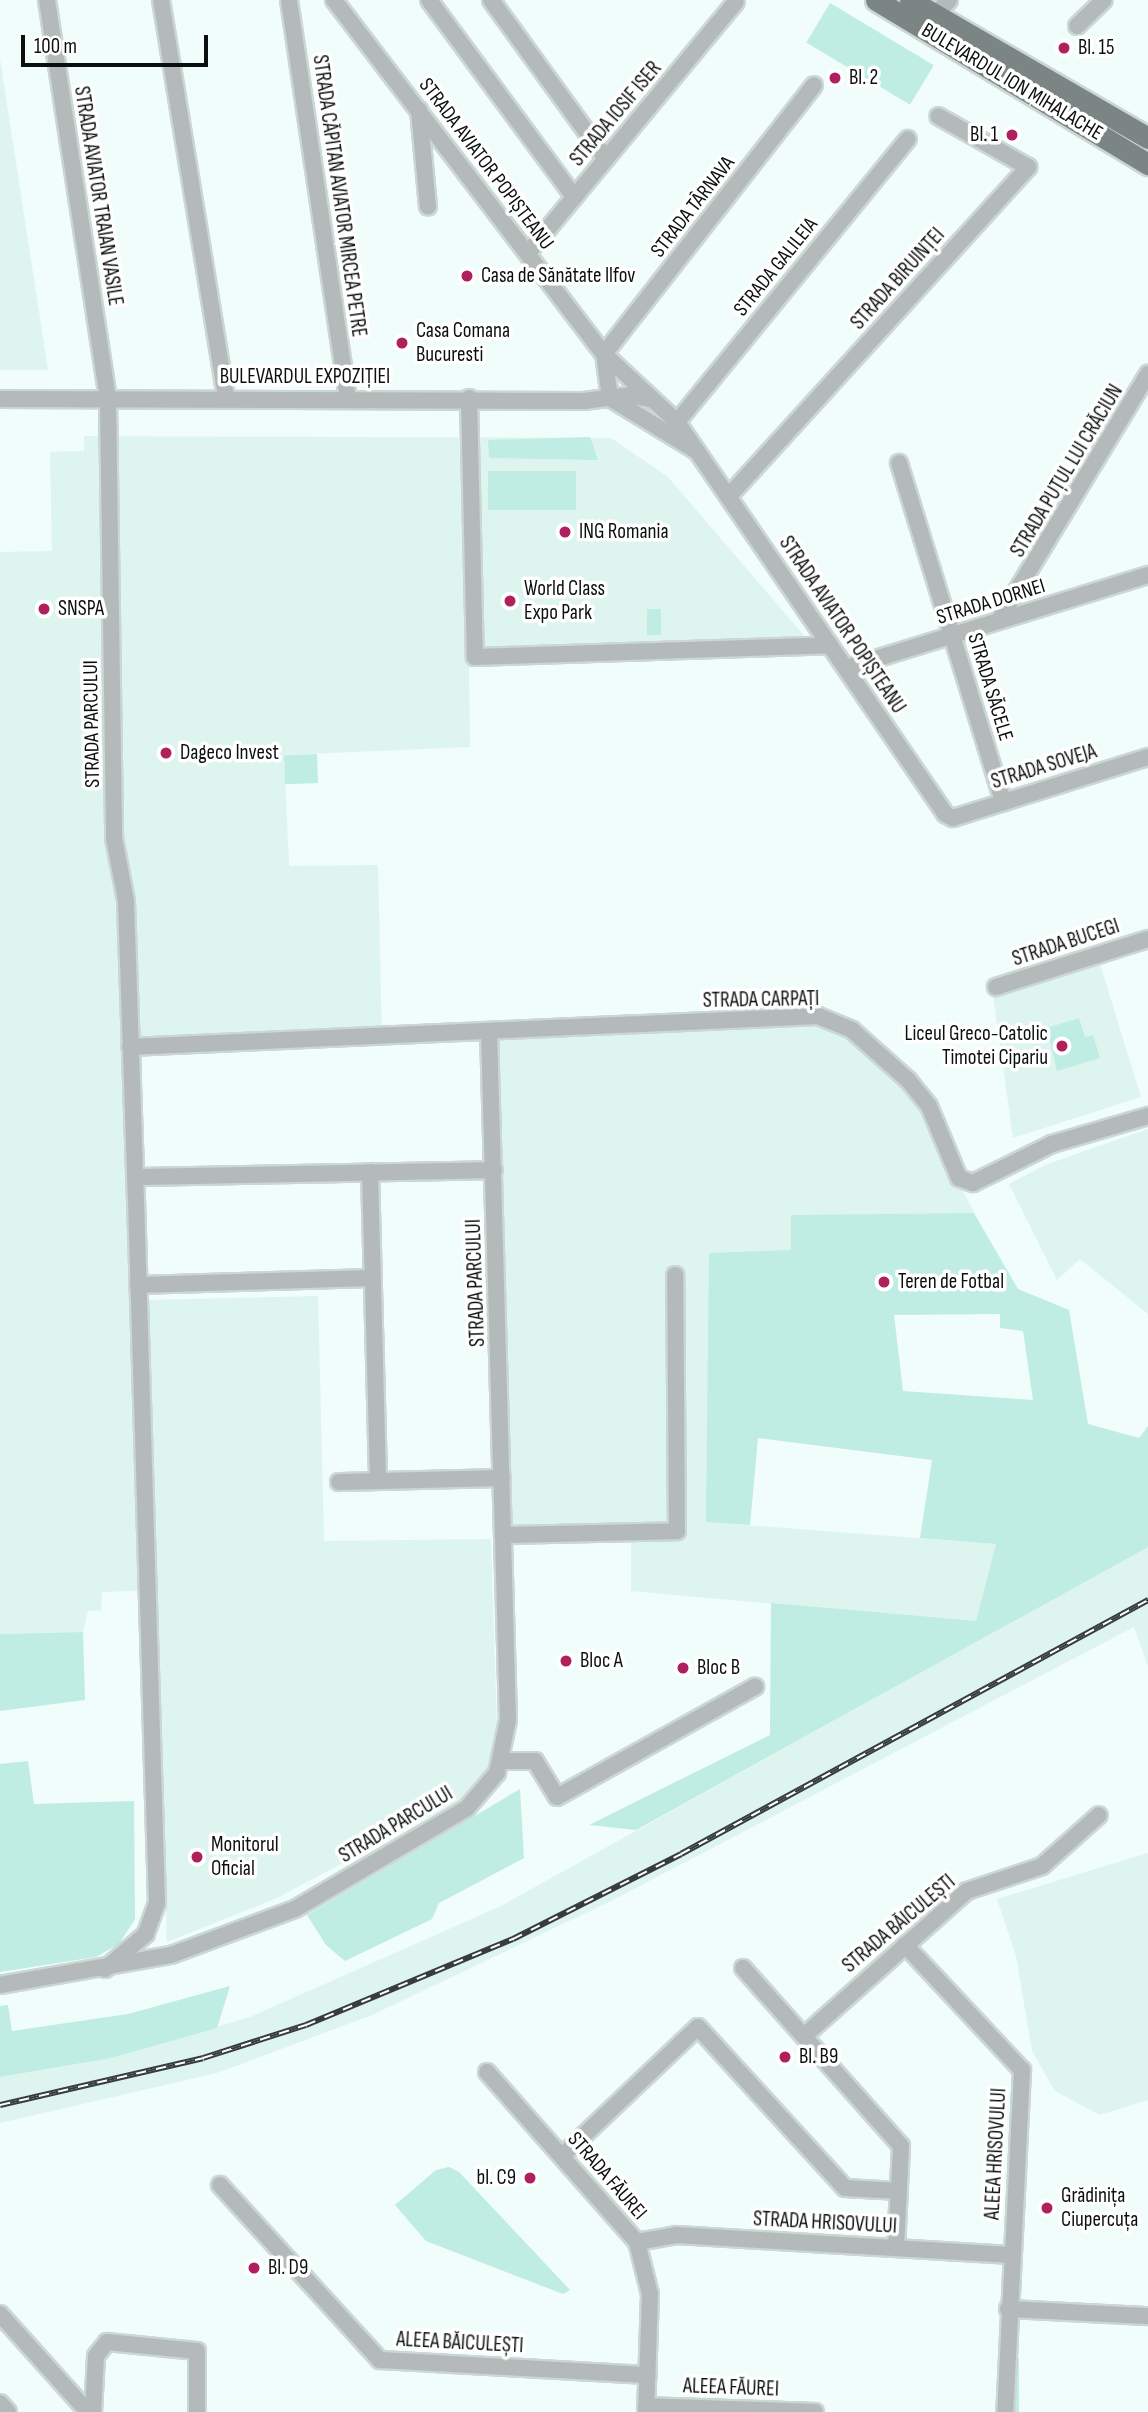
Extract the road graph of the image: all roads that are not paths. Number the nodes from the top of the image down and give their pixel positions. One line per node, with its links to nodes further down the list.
1 (47, 0): 26 (street, STRADA AVIATOR TRAIAN VASILE)
2 (161, 0): 27 (street)
3 (289, 0): 28 (street, STRADA CĂPITAN AVIATOR MIRCEA PETRE)
4 (334, 0): 14 (street, STRADA AVIATOR POPIȘTEANU)
5 (429, 0): 20 (street)
6 (491, 0): 18 (street)
7 (876, 0): 11 (main road, BULEVARDUL ION MIHALACHE)
8 (910, 0): 11 (main road, BULEVARDUL ION MIHALACHE)
9 (1104, 0): 12 (street)
10 (736, 2): 18 (street, STRADA IOSIF ISER)
11 (935, 14): 16 (main road, BULEVARDUL ION MIHALACHE); 19 (main road, BULEVARDUL ION MIHALACHE)
12 (1077, 26)
13 (814, 85): 23 (street, STRADA TÂRNAVA)
14 (419, 110): 21 (street); 22 (street, STRADA AVIATOR POPIȘTEANU)
15 (937, 116): 36 (street, STRADA BIRUINȚEI)
16 (1148, 138)
17 (908, 139): 33 (street, STRADA GALILEIA)
18 (606, 159): 20 (street, STRADA IOSIF ISER)
19 (1148, 164)
20 (574, 197): 22 (street, STRADA IOSIF ISER)
21 (428, 207)
22 (528, 253): 23 (street, STRADA AVIATOR POPIȘTEANU)
23 (604, 354): 24 (street, STRADA AVIATOR POPIȘTEANU); 30 (street, STRADA AVIATOR POPIȘTEANU)
24 (625, 371): 30 (street); 32 (street, STRADA AVIATOR POPIȘTEANU)
25 (1148, 374): 38 (street, STRADA PUȚUL LUI CRĂCIUN)
26 (108, 398): 27 (street, BULEVARDUL EXPOZIȚIEI); 31 (street, BULEVARDUL EXPOZIȚIEI); 48 (street, STRADA PARCULUI)
27 (226, 398): 28 (street, BULEVARDUL EXPOZIȚIEI)
28 (348, 398): 29 (street, BULEVARDUL EXPOZIȚIEI)
29 (469, 398): 30 (street, BULEVARDUL EXPOZIȚIEI); 40 (street)
30 (610, 398): 32 (street, BULEVARDUL EXPOZIȚIEI); 34 (street, STRADA AVIATOR POPIȘTEANU)
31 (0, 399)
32 (653, 400): 33 (street, STRADA AVIATOR POPIȘTEANU)
33 (677, 422): 34 (street, STRADA AVIATOR POPIȘTEANU)
34 (699, 452): 36 (street, STRADA AVIATOR POPIȘTEANU)
35 (899, 463): 39 (street, STRADA SĂCELE)
36 (729, 496): 40 (street, STRADA AVIATOR POPIȘTEANU)
37 (1148, 575): 38 (street, STRADA DORNEI)
38 (997, 622): 39 (street, STRADA DORNEI)
39 (952, 635): 41 (street, STRADA DORNEI); 43 (street, STRADA SĂCELE)
40 (830, 645): 41 (street, STRADA AVIATOR POPIȘTEANU)
41 (846, 668): 44 (street, STRADA AVIATOR POPIȘTEANU)
42 (1148, 757): 43 (street, STRADA SOVEJA)
43 (1003, 802): 44 (street, STRADA SOVEJA)
44 (953, 818)
45 (1148, 939): 46 (street, STRADA BUCEGI)
46 (996, 987)
47 (489, 1033): 48 (street); 49 (street, STRADA CARPAȚI); 50 (street, STRADA PARCULUI)
48 (130, 1047): 52 (street, STRADA PARCULUI)
49 (1148, 1116)
50 (494, 1170): 51 (street); 56 (street, STRADA PARCULUI)
51 (370, 1172): 52 (street); 54 (street)
52 (135, 1177): 55 (street, STRADA PARCULUI)
53 (675, 1275): 59 (street)
54 (372, 1278): 55 (street); 57 (street)
55 (138, 1285): 65 (street, STRADA PARCULUI)
56 (502, 1478): 57 (street); 59 (street, STRADA PARCULUI)
57 (378, 1481): 58 (street)
58 (339, 1482)
59 (504, 1535): 61 (street, STRADA PARCULUI)
60 (755, 1687): 61 (street)
61 (503, 1761): 65 (street, STRADA PARCULUI)
62 (1099, 1815): 63 (street, STRADA BĂICULEȘTI)
63 (905, 1945): 67 (street, STRADA BĂICULEȘTI); 74 (street, ALEEA HRISOVULUI)
64 (743, 1968): 67 (street)
65 (105, 1969): 66 (street, STRADA PARCULUI)
66 (0, 1985)
67 (804, 2036): 71 (street)
68 (487, 2073): 69 (street, STRADA FĂUREI)
69 (562, 2156): 71 (street); 72 (street, STRADA FĂUREI)
70 (220, 2185): 78 (street, ALEEA BĂICULEȘTI)
71 (899, 2191): 73 (street)
72 (637, 2242): 73 (street, STRADA HRISOVULUI); 78 (street, STRADA FĂUREI)
73 (896, 2248): 74 (street, STRADA HRISOVULUI)
74 (1011, 2255): 75 (street, ALEEA HRISOVULUI)
75 (1008, 2309): 77 (street); 85 (street, ALEEA HRISOVULUI)
76 (0, 2314): 82 (street)
77 (1148, 2316)
78 (648, 2375): 80 (street, STRADA FĂUREI)
79 (0, 2403): 81 (street)
80 (646, 2409): 84 (street, ALEEA FĂUREI)
81 (8, 2412)
82 (90, 2412): 83 (street)
83 (197, 2412)
84 (815, 2412)
85 (1005, 2412)

